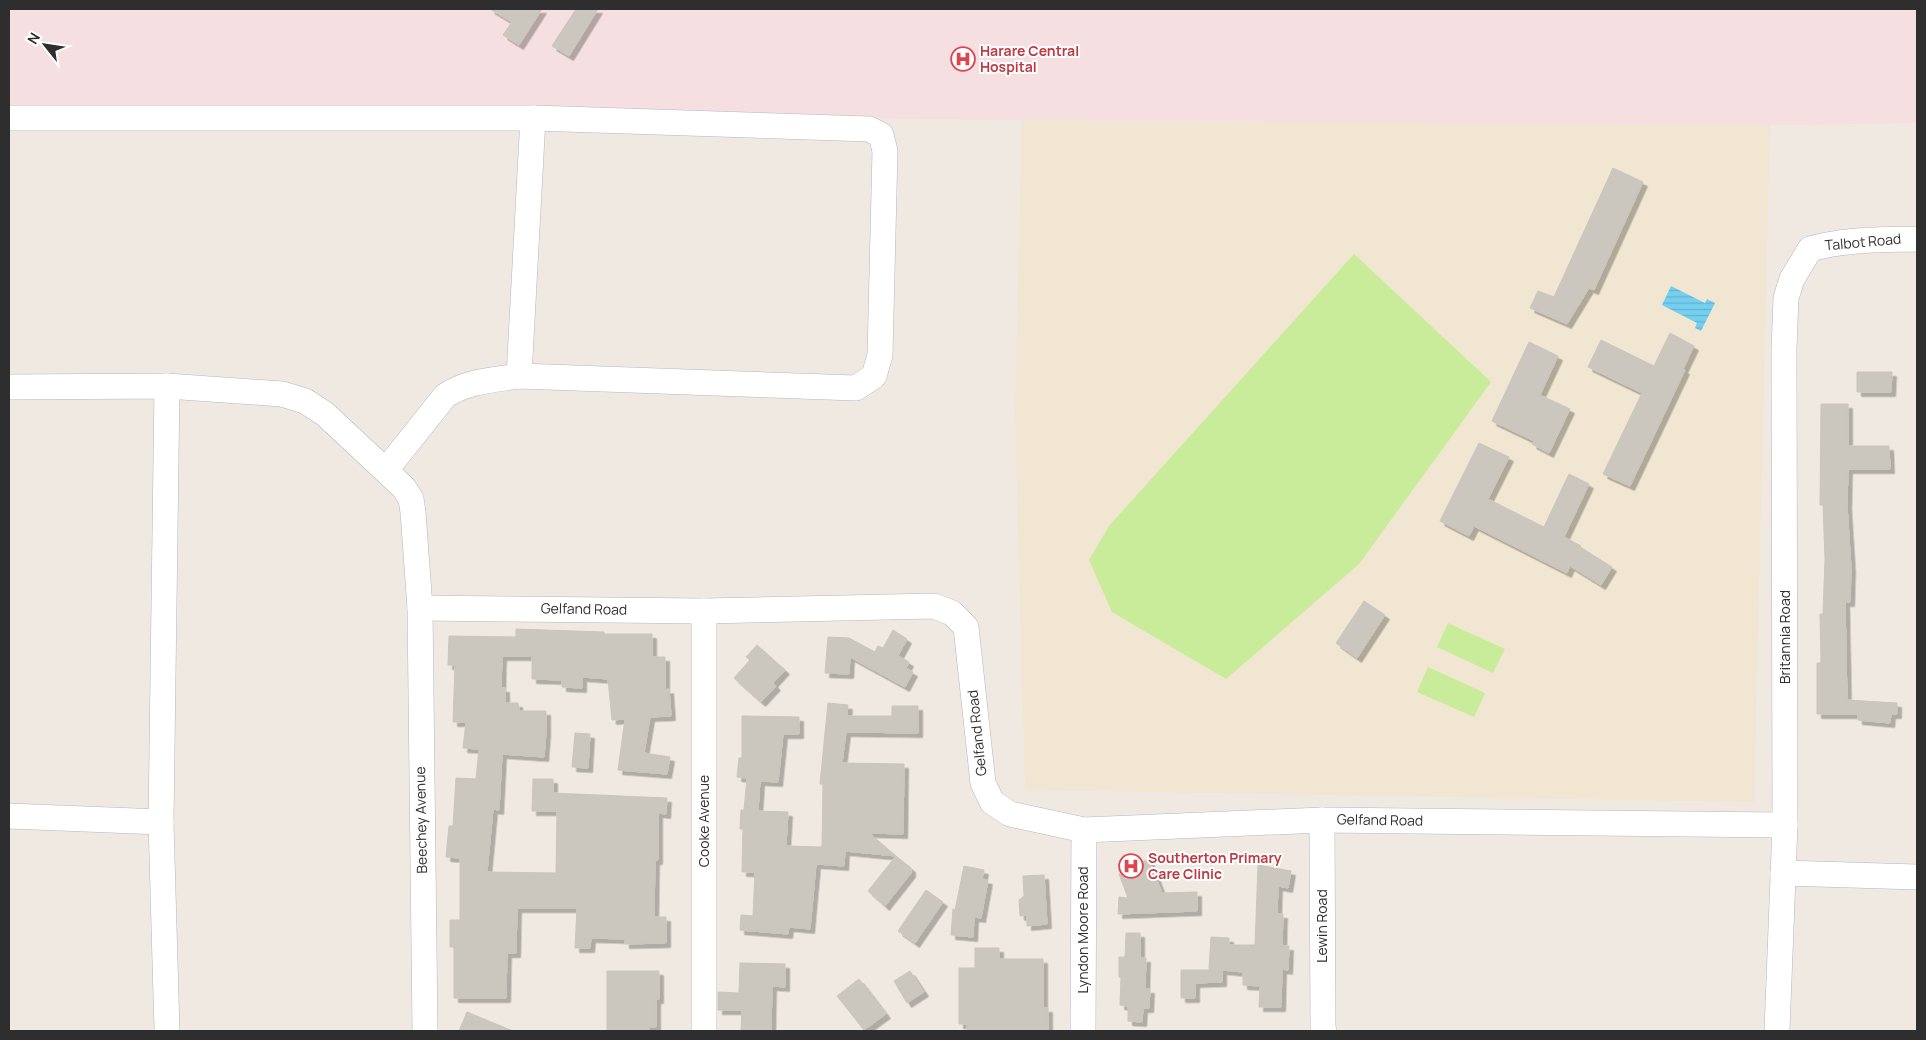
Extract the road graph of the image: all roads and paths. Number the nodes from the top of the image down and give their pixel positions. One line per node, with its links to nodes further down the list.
1 (9, 118): 2 (street)
2 (534, 118): 5 (street); 5 (street)
3 (1917, 239): 4 (street, Talbot Road)
4 (1810, 248): 14 (street, Britannia Road)
5 (519, 376): 8 (street)
6 (167, 386): 7 (street, Beechey Avenue); 8 (street, Beechey Avenue); 13 (street)
7 (9, 387)
8 (386, 470): 9 (street, Beechey Avenue)
9 (420, 608): 10 (street, Gelfand Road); 19 (street, Beechey Avenue)
10 (704, 611): 15 (street, Gelfand Road); 20 (street, Cooke Avenue)
11 (9, 816): 13 (street)
12 (1322, 820): 14 (street, Gelfand Road); 15 (street, Gelfand Road); 22 (street, Lewin Road)
13 (161, 822): 18 (street)
14 (1784, 825): 16 (street, Britannia Road)
15 (1084, 830): 21 (street, Lyndon Moore Road)
16 (1782, 873): 17 (street); 23 (street, Britannia Road)
17 (1917, 876)
18 (168, 1031)
19 (424, 1031)
20 (704, 1031)
21 (1082, 1031)
22 (1324, 1031)
23 (1777, 1031)

